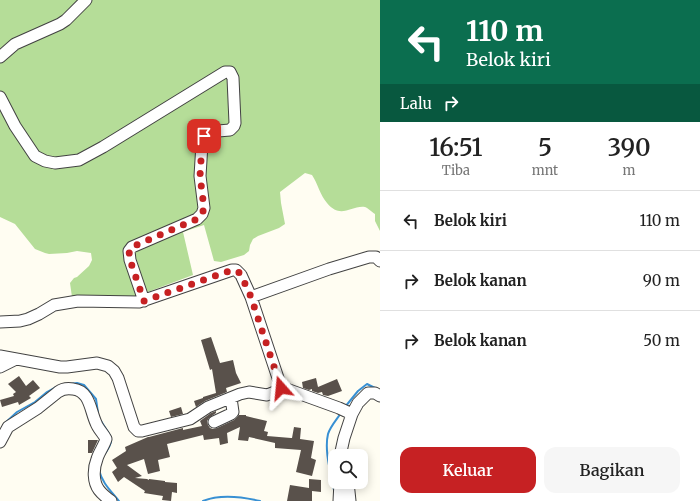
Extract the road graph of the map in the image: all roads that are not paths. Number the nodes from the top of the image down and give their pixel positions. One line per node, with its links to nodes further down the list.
1 (86, 0): 2 (street)
2 (0, 57)
3 (0, 98): 6 (street)
4 (380, 261): 5 (street)
5 (251, 297): 6 (street); 11 (street)
6 (144, 301): 7 (street)
7 (0, 322)
8 (0, 356): 9 (street)
9 (16, 359): 10 (street); 13 (street)
10 (0, 367)
11 (281, 388): 13 (street); 14 (street)
12 (380, 396): 14 (street)
13 (231, 398): 15 (street)
14 (352, 414): 17 (street)
15 (214, 422)
16 (0, 442): 20 (street)
17 (342, 449)
18 (340, 489): 21 (street)
19 (349, 489): 22 (street)
20 (111, 501)
21 (339, 501)
22 (350, 501)

